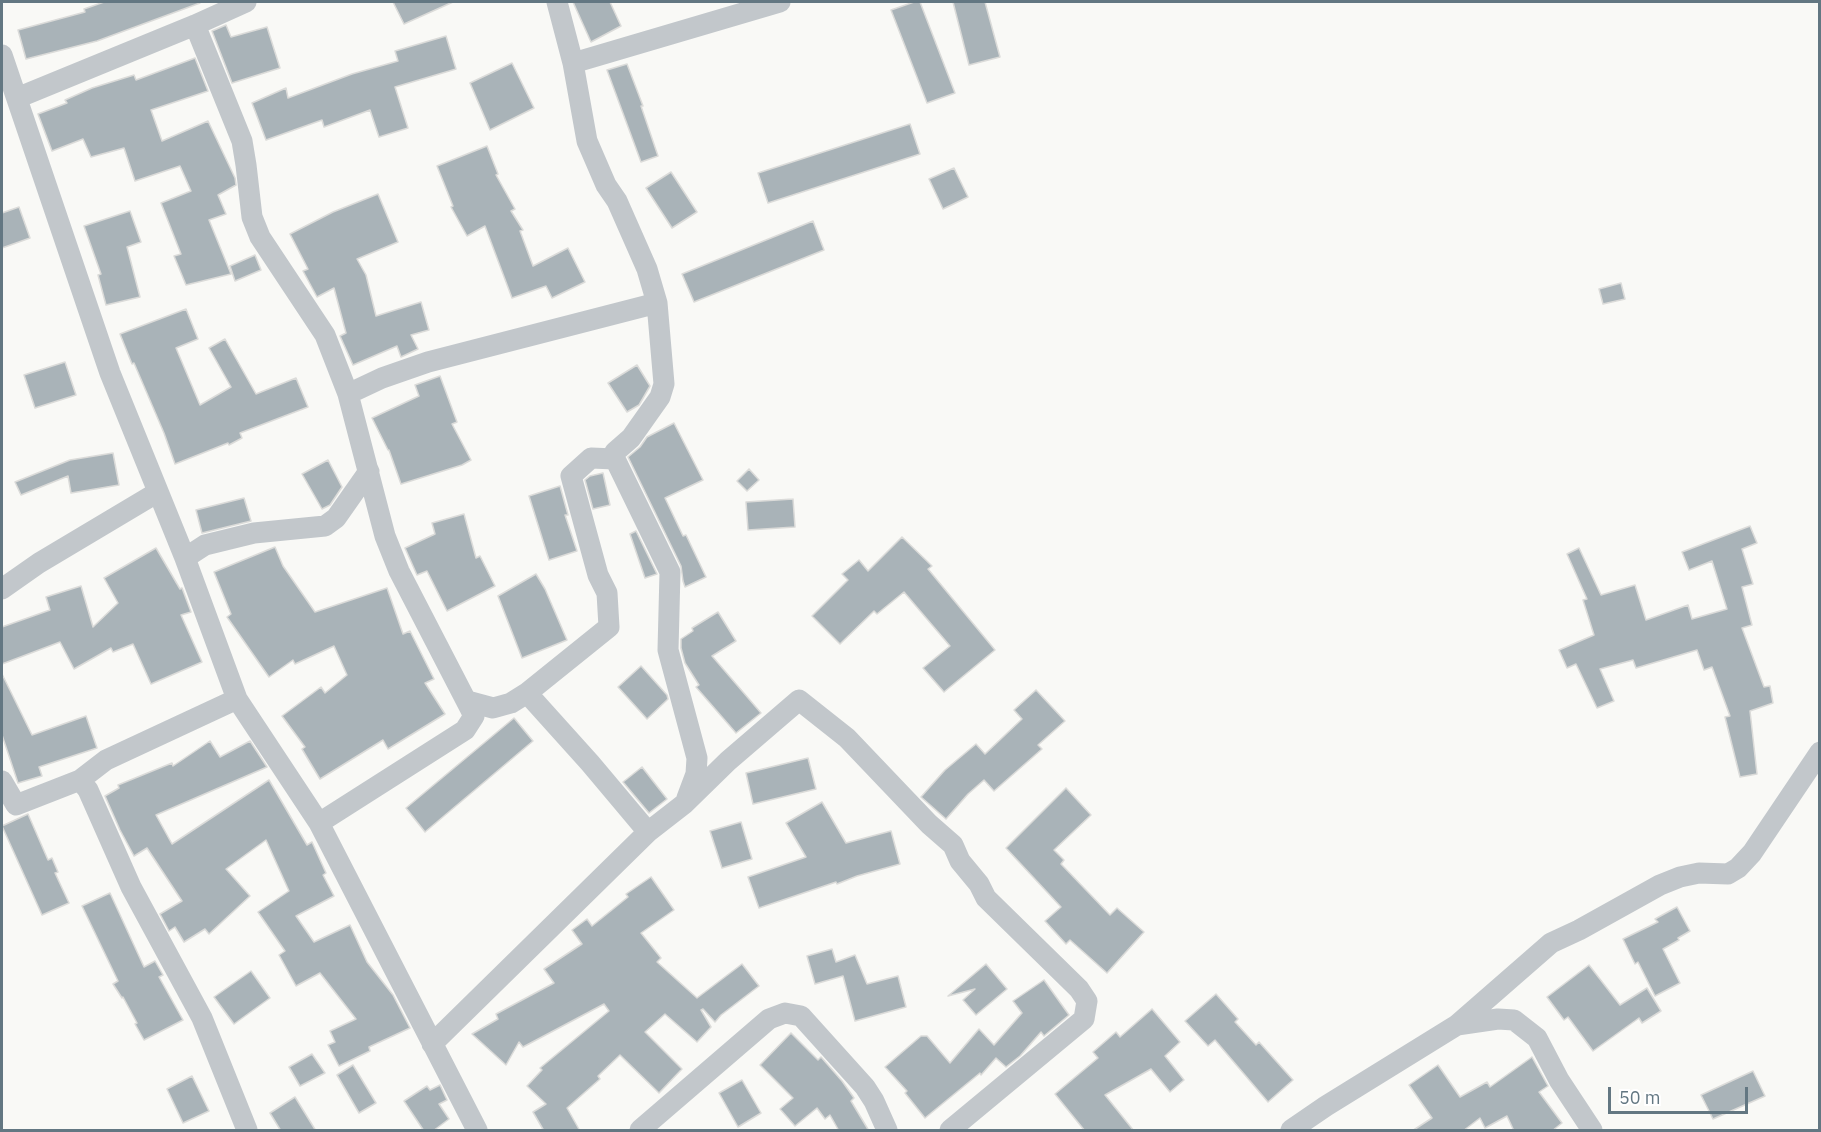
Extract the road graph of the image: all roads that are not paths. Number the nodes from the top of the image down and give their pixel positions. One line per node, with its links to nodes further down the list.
1 (246, 2): 4 (street)
2 (557, 2): 6 (street)
3 (780, 2): 6 (street)
4 (195, 25): 7 (street); 9 (street)
5 (2, 56): 7 (street)
6 (573, 63): 8 (street)
7 (17, 98): 12 (street)
8 (657, 303): 9 (street); 10 (street)
9 (348, 394): 11 (street)
10 (615, 459): 15 (street); 21 (street)
11 (369, 471): 13 (street); 17 (street)
12 (158, 492): 13 (street); 14 (street)
13 (185, 558): 16 (street)
14 (2, 589)
15 (527, 693): 17 (street); 24 (street)
16 (237, 699): 19 (street); 23 (street)
17 (467, 701): 23 (street)
18 (1820, 752): 25 (street)
19 (80, 780): 22 (street); 27 (street)
20 (2, 781): 22 (street)
21 (684, 804): 24 (street); 31 (street)
22 (9, 812)
23 (319, 823): 26 (street)
24 (648, 832): 26 (street)
25 (1457, 1025): 32 (street); 33 (street)
26 (432, 1044): 28 (street)
27 (247, 1131)
28 (477, 1131)
29 (640, 1131): 30 (street)
30 (887, 1131)
31 (950, 1131)
32 (1291, 1131)
33 (1592, 1131)

